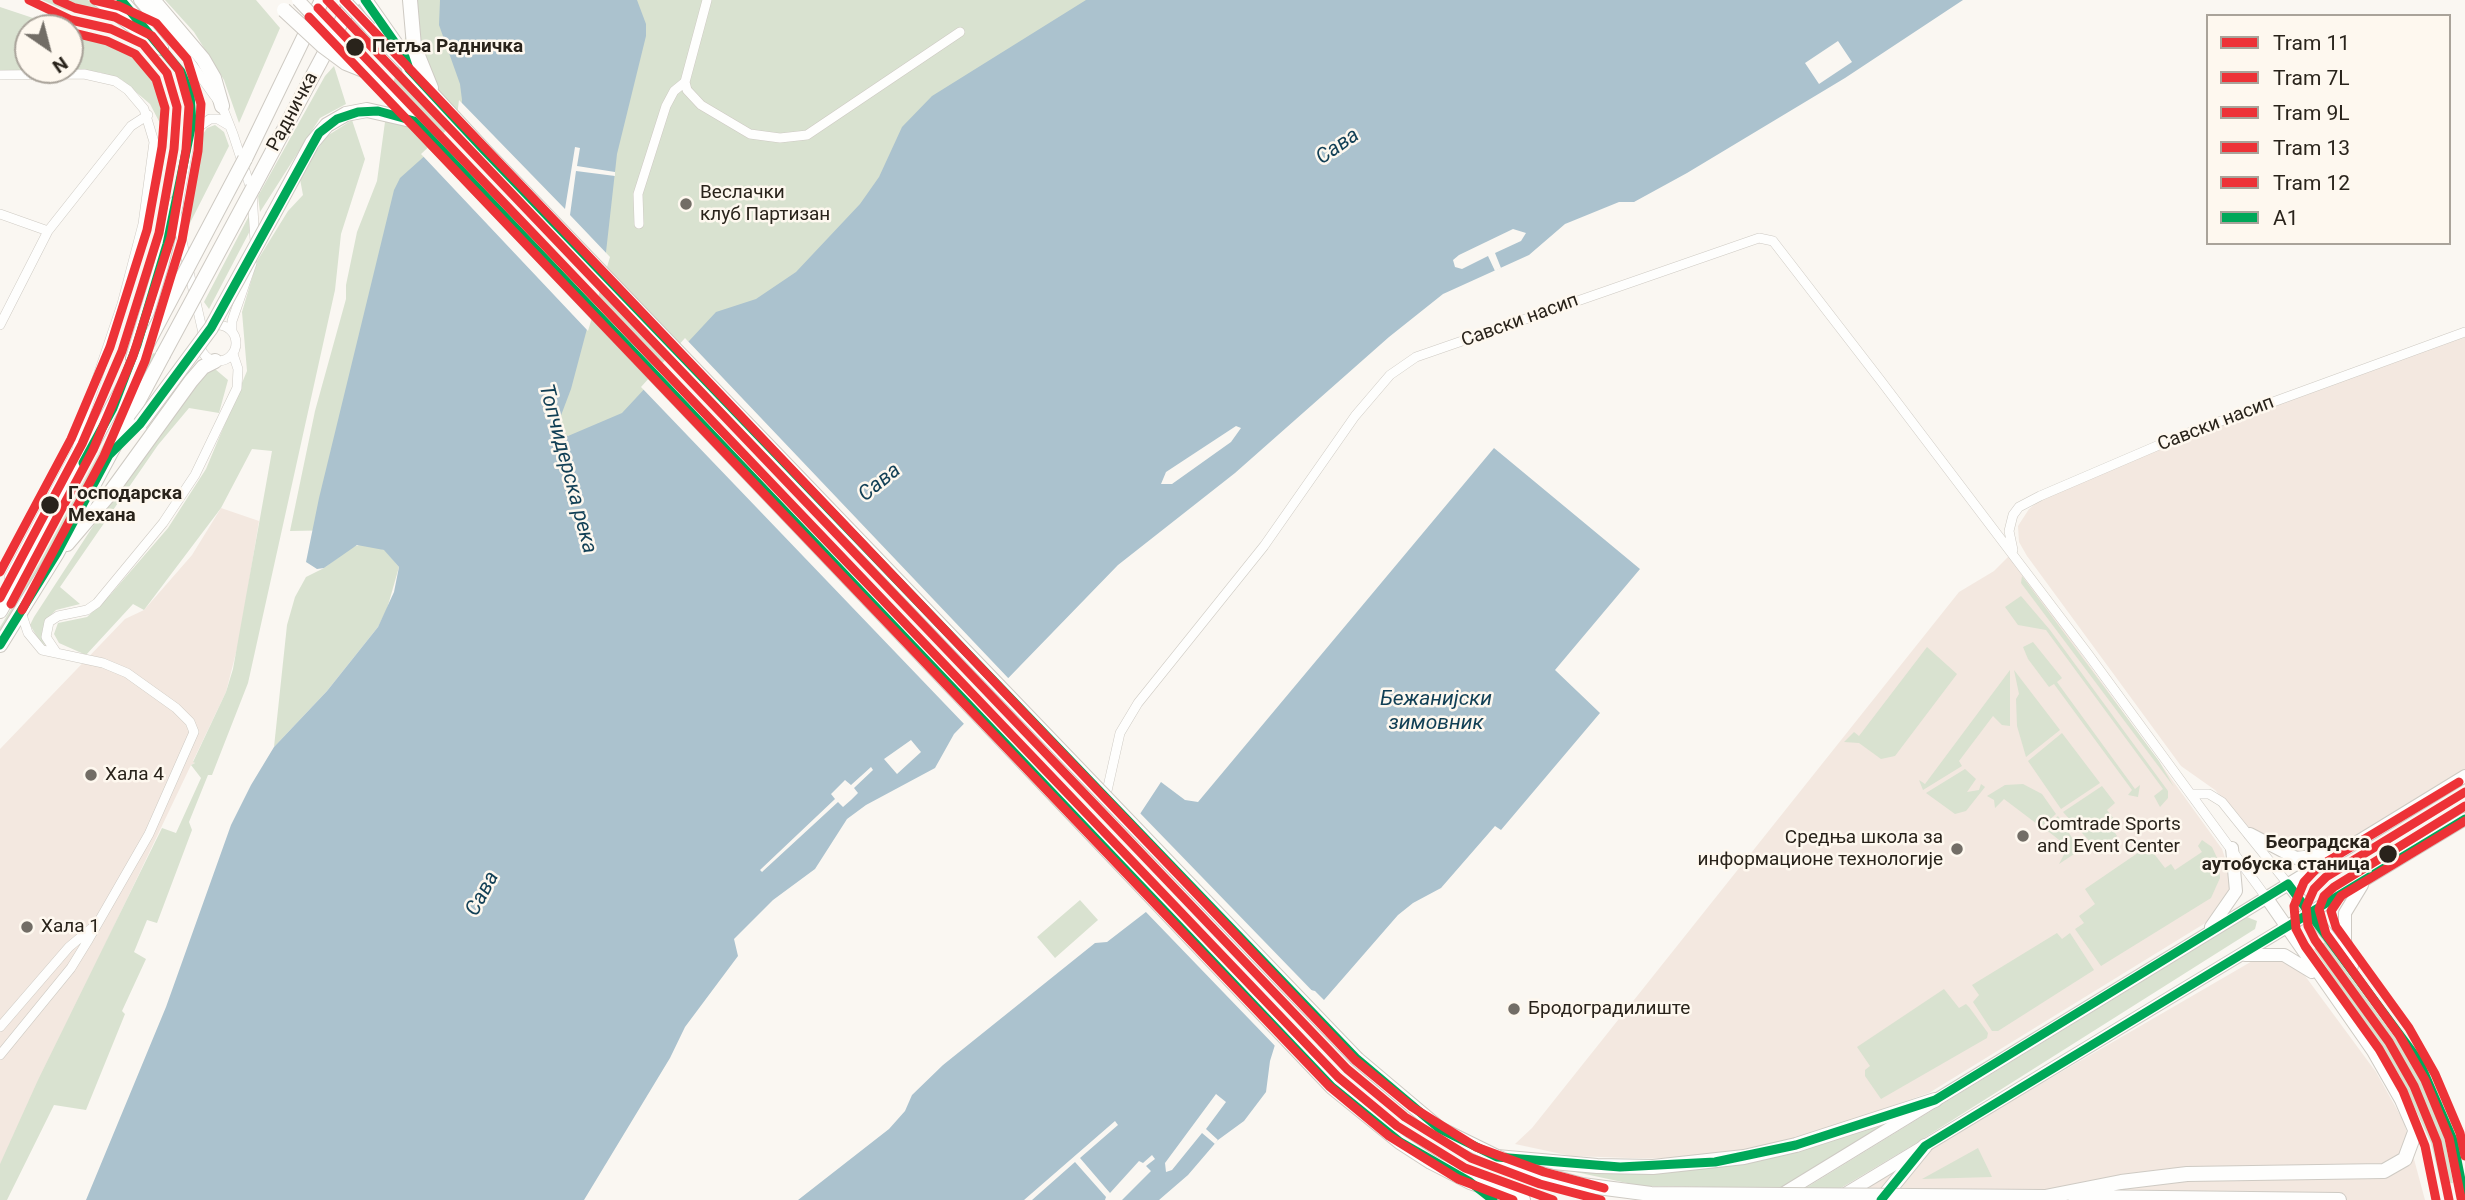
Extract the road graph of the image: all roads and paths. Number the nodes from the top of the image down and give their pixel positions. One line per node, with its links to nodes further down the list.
1 (98, 0): 15 (main road)
2 (121, 0): 15 (main road)
3 (140, 0): 14 (main road)
4 (153, 0): 14 (main road)
5 (275, 0): 17 (main road, bridge)
6 (298, 0): 17 (main road, bridge)
7 (322, 0): 26 (main road, Радничка, bridge)
8 (344, 0): 16 (main road, bridge)
9 (353, 0): 41 (main road, Радничка, bridge)
10 (365, 0): 16 (main road)
11 (410, 0): 20 (main road)
12 (707, 0): 19 (street)
13 (960, 32): 19 (street)
14 (181, 39): 21 (main road)
15 (161, 47): 24 (street)
16 (409, 69): 20 (main road)
17 (366, 71): 23 (main road)
18 (0, 75): 22 (street)
19 (685, 82): 29 (street)
20 (434, 96): 70 (main road, bridge)
21 (222, 106): 25 (street)
22 (148, 115): 30 (street); 44 (street)
23 (414, 121): 41 (main road, bridge); 71 (main road)
24 (191, 128): 25 (street); 27 (street)
25 (232, 130): 26 (street)
26 (243, 157): 34 (street); 40 (main road, Радничка, bridge)
27 (176, 203): 31 (street); 40 (main road)
28 (0, 214): 30 (street)
29 (639, 224)
30 (48, 231): 32 (street)
31 (199, 307): 33 (street); 36 (street)
32 (0, 325)
33 (218, 325): 34 (street); 36 (street)
34 (232, 331): 37 (street)
35 (2465, 332): 43 (street, Савски насип)
36 (203, 333): 38 (street)
37 (233, 354): 38 (street); 39 (street)
38 (219, 361): 39 (street); 42 (main road)
39 (238, 380): 48 (street)
40 (113, 408): 44 (main road)
41 (109, 455): 42 (main road, Радничка)
42 (57, 553): 46 (main road)
43 (2014, 555): 50 (street, Савски насип); 51 (street, Савски насип)
44 (18, 582): 45 (main road)
45 (0, 611)
46 (21, 612): 47 (main road); 48 (street)
47 (0, 645)
48 (56, 652): 60 (street)
49 (2465, 776): 55 (main road)
50 (2192, 794): 53 (street); 54 (street, Савски насип)
51 (1104, 804)
52 (2465, 819): 56 (main road)
53 (2249, 834): 55 (main road); 57 (street)
54 (2232, 848): 58 (street, Савски насип); 62 (main road)
55 (2341, 852): 57 (main road)
56 (2367, 879): 59 (main road); 59 (main road)
57 (2288, 884): 58 (main road); 59 (main road)
58 (2266, 897): 61 (main road); 62 (main road)
59 (2311, 914): 61 (main road)
60 (94, 926): 65 (street); 66 (street)
61 (2286, 928): 63 (main road); 64 (main road)
62 (2203, 935): 67 (main road)
63 (2241, 955): 64 (main road); 69 (main road)
64 (2318, 976): 68 (main road)
65 (0, 1027)
66 (0, 1055)
67 (1935, 1100): 70 (main road); 75 (main road)
68 (2415, 1132): 72 (main road)
69 (1925, 1146): 76 (main road); 77 (main road)
70 (1497, 1157): 72 (main road, bridge)
71 (1470, 1182): 73 (main road); 74 (main road)
72 (2045, 1197): 78 (main road)
73 (1493, 1200)
74 (1523, 1200)
75 (1773, 1200)
76 (1835, 1200)
77 (1881, 1200)
78 (2339, 1200)

